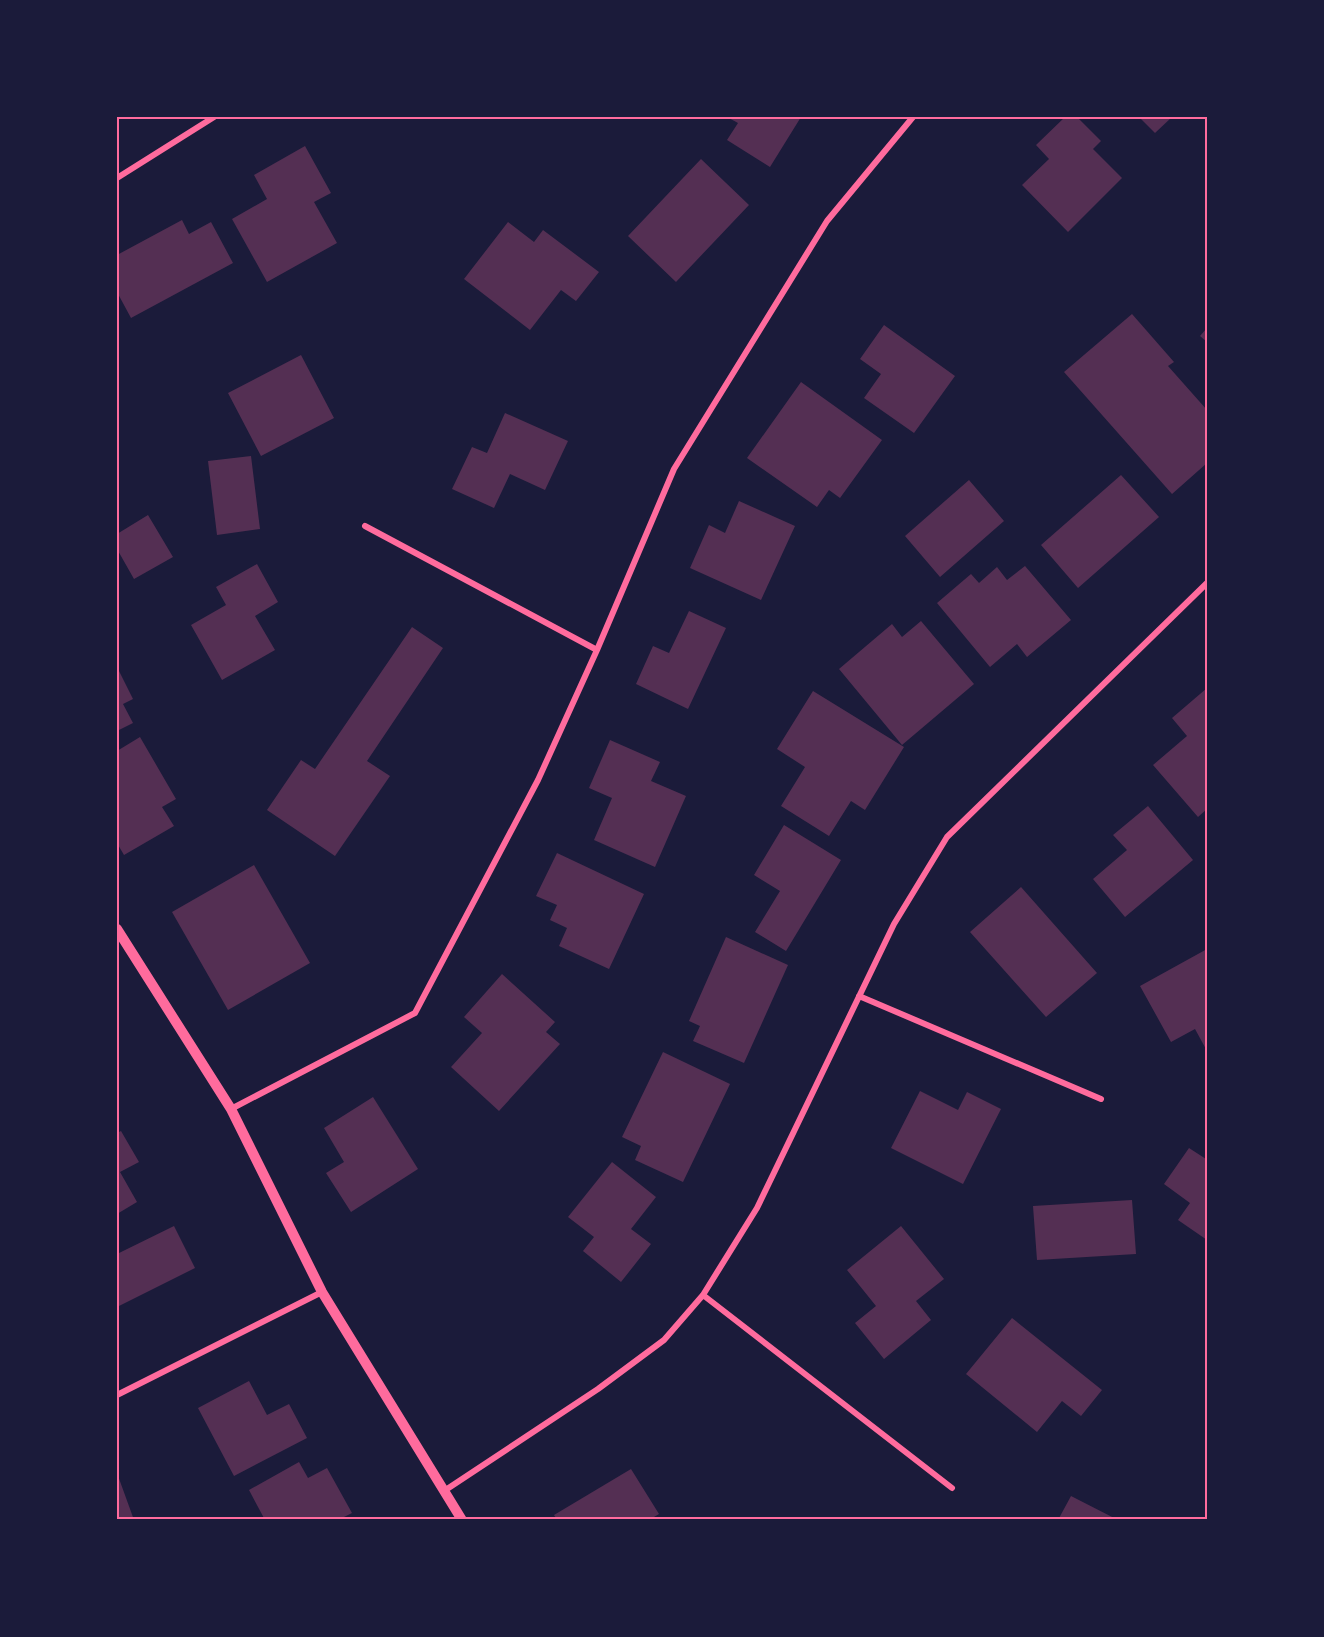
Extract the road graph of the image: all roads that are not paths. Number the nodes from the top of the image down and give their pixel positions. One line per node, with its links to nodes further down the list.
1 (214, 117): 3 (street)
2 (913, 117): 6 (street)
3 (117, 178)
4 (366, 526): 6 (street)
5 (1207, 583): 8 (street)
6 (597, 650): 10 (street)
7 (117, 929): 10 (street)
8 (859, 996): 9 (street); 12 (street)
9 (1101, 1099)
10 (231, 1109): 11 (street)
11 (322, 1292): 13 (street); 15 (street)
12 (703, 1295): 14 (street); 15 (street)
13 (117, 1395)
14 (952, 1488)
15 (444, 1491): 16 (street)
16 (462, 1520)

